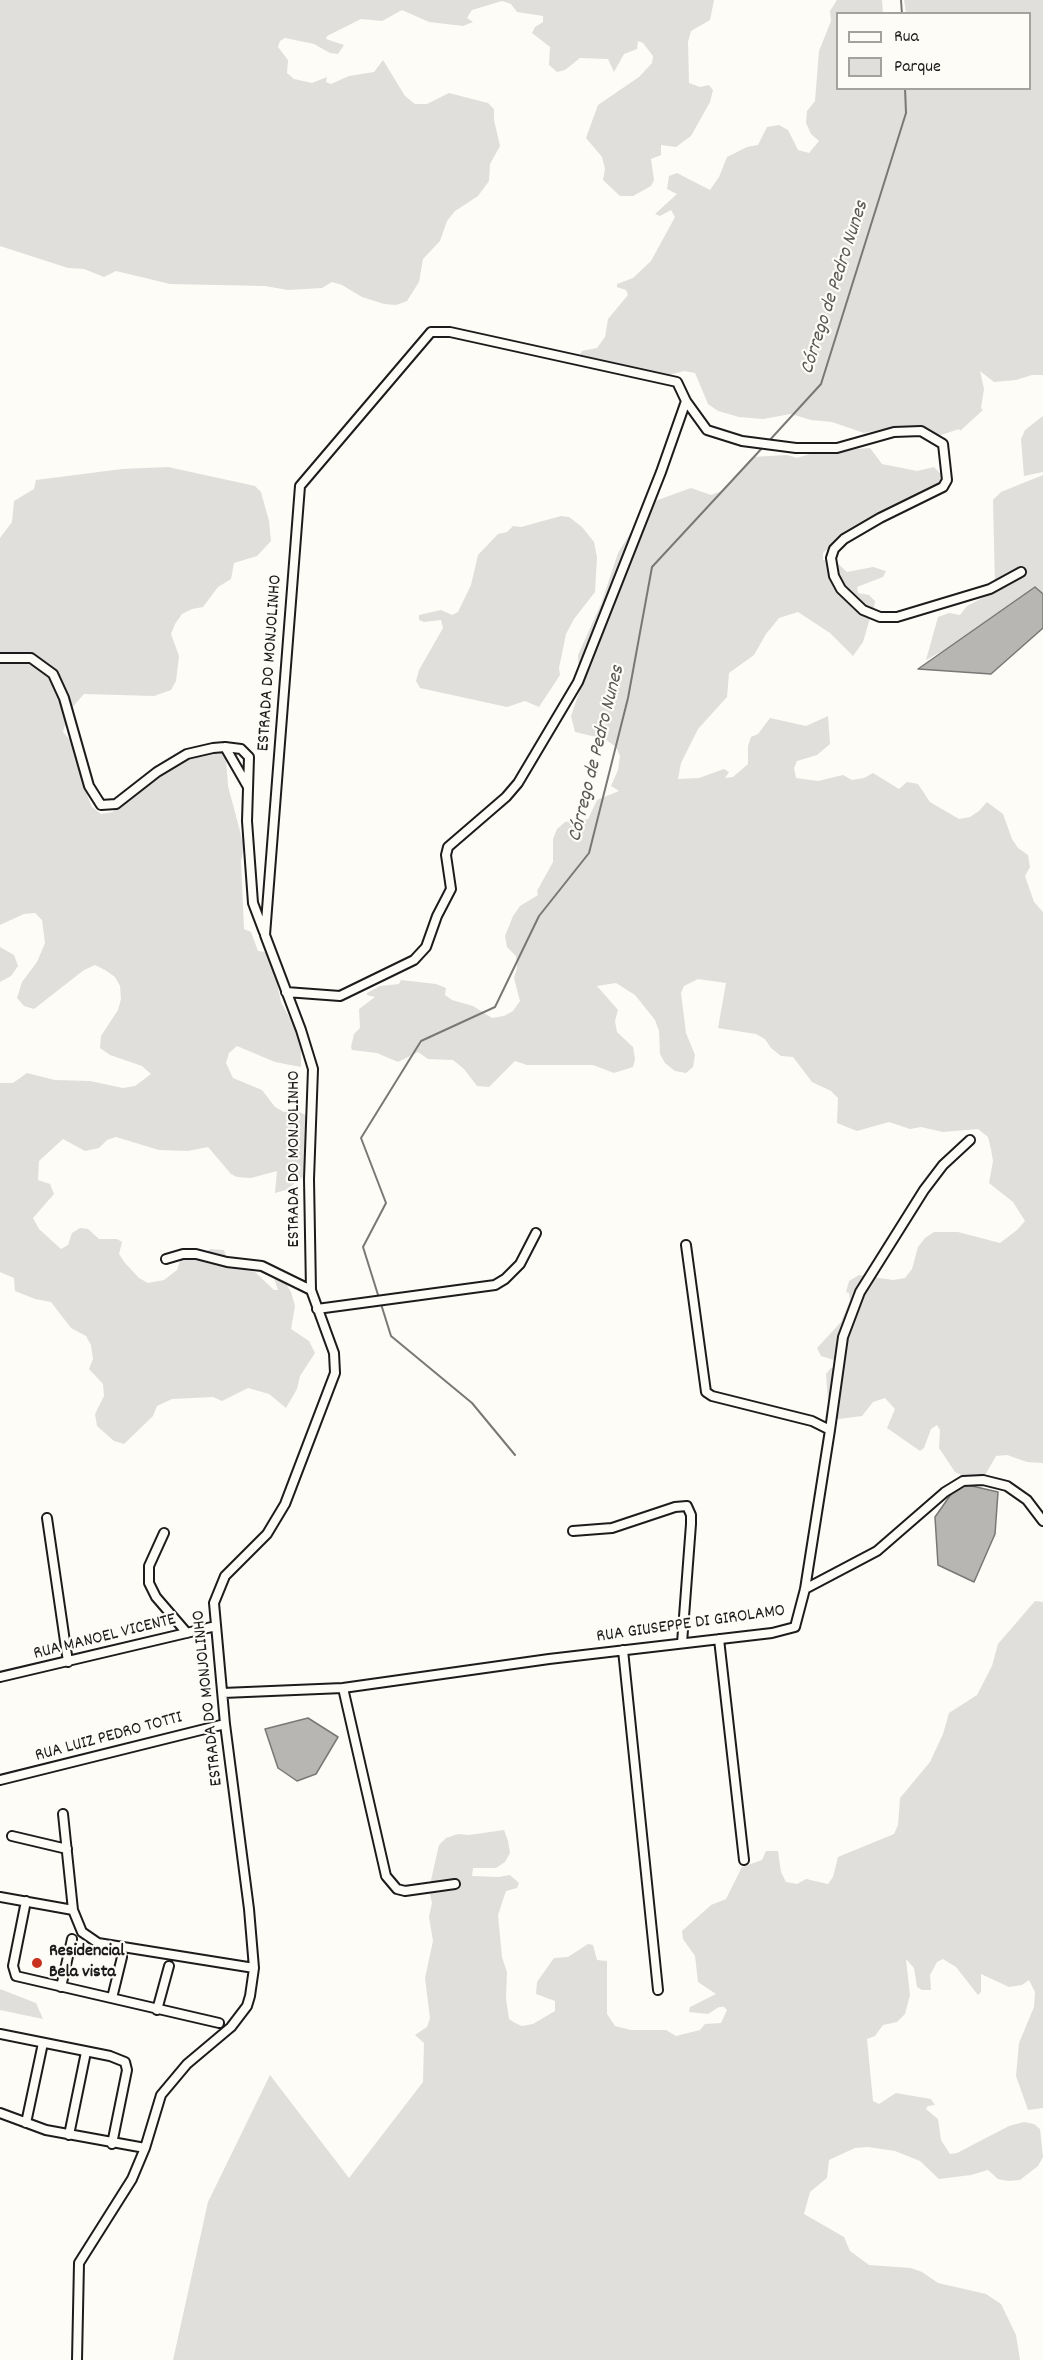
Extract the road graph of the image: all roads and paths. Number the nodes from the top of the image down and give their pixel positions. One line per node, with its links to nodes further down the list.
1 (686, 401): 2 (street); 6 (street, ESTRADA DO MONJOLINHO); 7 (street)
2 (1021, 572)
3 (0, 658): 4 (street)
4 (225, 747): 5 (street); 5 (street)
5 (248, 787): 6 (street)
6 (265, 935): 7 (street, ESTRADA DO MONJOLINHO)
7 (286, 992): 12 (street, ESTRADA DO MONJOLINHO)
8 (970, 1140): 14 (street, RUA GIUSEPPE DI GIROLAMO)
9 (536, 1233): 13 (street)
10 (686, 1245): 14 (street)
11 (166, 1259): 12 (street)
12 (311, 1290): 13 (street, ESTRADA DO MONJOLINHO)
13 (317, 1309): 20 (street, ESTRADA DO MONJOLINHO)
14 (830, 1430): 19 (street, RUA GIUSEPPE DI GIROLAMO)
15 (47, 1518): 25 (street)
16 (1043, 1521): 19 (street)
17 (573, 1531): 23 (street)
18 (164, 1533): 21 (street)
19 (805, 1589): 22 (street, RUA GIUSEPPE DI GIROLAMO)
20 (216, 1626): 21 (street, RUA MANOEL VICENTE); 28 (street, ESTRADA DO MONJOLINHO)
21 (187, 1634): 25 (street, RUA MANOEL VICENTE)
22 (719, 1639): 23 (street, RUA GIUSEPPE DI GIROLAMO); 34 (street)
23 (682, 1643): 24 (street, RUA GIUSEPPE DI GIROLAMO)
24 (623, 1650): 27 (street, RUA GIUSEPPE DI GIROLAMO); 44 (street)
25 (68, 1662): 26 (street, RUA MANOEL VICENTE)
26 (0, 1677)
27 (343, 1688): 28 (street, RUA GIUSEPPE DI GIROLAMO); 35 (street)
28 (223, 1693): 29 (street, ESTRADA DO MONJOLINHO)
29 (225, 1724): 30 (street, RUA LUIZ PEDRO TOTTI); 42 (street, ESTRADA DO MONJOLINHO)
30 (0, 1780)
31 (63, 1814): 33 (street)
32 (12, 1836): 33 (street)
33 (67, 1849): 38 (street)
34 (744, 1860)
35 (455, 1884)
36 (0, 1897): 37 (street)
37 (26, 1901): 38 (street); 43 (street)
38 (74, 1910): 42 (street)
39 (72, 1939): 43 (street)
40 (122, 1957): 45 (street)
41 (169, 1966): 46 (street)
42 (254, 1968): 55 (street, ESTRADA DO MONJOLINHO)
43 (60, 1987): 45 (street)
44 (658, 1990)
45 (112, 1998): 46 (street)
46 (157, 2010): 47 (street)
47 (219, 2024)
48 (0, 2035): 49 (street)
49 (44, 2043): 50 (street); 52 (street)
50 (86, 2052): 53 (street); 54 (street)
51 (0, 2113): 52 (street)
52 (26, 2123): 53 (street)
53 (69, 2135): 54 (street)
54 (112, 2144): 55 (street)
55 (145, 2148): 56 (street, ESTRADA DO MONJOLINHO)
56 (77, 2360)

